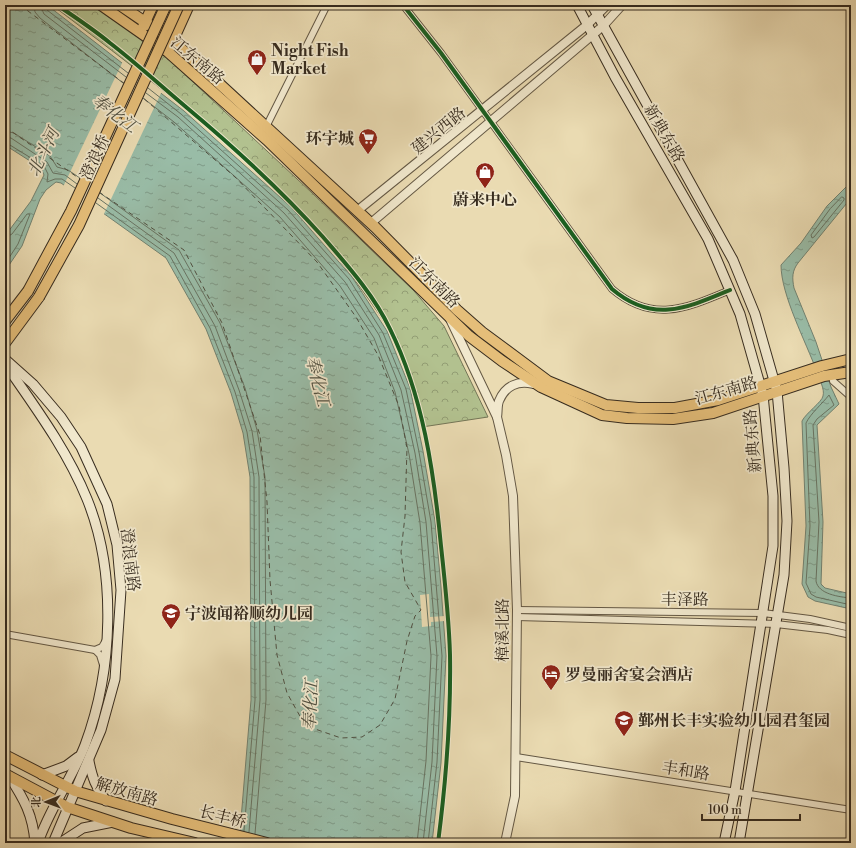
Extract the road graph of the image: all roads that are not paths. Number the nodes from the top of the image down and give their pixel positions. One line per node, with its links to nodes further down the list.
1 (101, 5): 17 (main road, 江东南路)
2 (120, 5): 14 (main road, 江东南路)
3 (153, 5): 14 (main road)
4 (166, 5): 28 (main road, 澄浪桥, bridge)
5 (179, 5): 29 (main road, 澄浪桥, bridge)
6 (189, 5): 19 (main road)
7 (327, 5): 23 (street)
8 (403, 5): 21 (street)
9 (577, 5): 15 (main road, 新典东路)
10 (592, 5): 13 (main road, 新典东路)
11 (607, 5): 13 (street, 建兴西路)
12 (622, 5): 16 (street, 建兴西路)
13 (597, 14): 15 (street, 建兴西路); 16 (main road, 新典东路)
14 (145, 22): 17 (main road); 19 (main road, 江东南路)
15 (587, 25): 18 (main road, 新典东路); 21 (street, 建兴西路)
16 (604, 26): 18 (street, 建兴西路); 36 (main road, 新典东路)
17 (140, 33): 20 (main road, 江东南路)
18 (592, 34): 22 (street, 建兴西路); 26 (main road, 新典东路)
19 (172, 41): 20 (main road); 23 (main road, 江东南路)
20 (168, 52): 27 (main road, 江东南路)
21 (482, 109): 22 (street); 24 (street, 建兴西路)
22 (490, 121): 25 (street, 建兴西路); 26 (street)
23 (266, 127): 24 (main road, 江东南路)
24 (357, 211): 25 (main road, 江东南路)
25 (370, 223): 37 (main road, 江东南路)
26 (730, 290): 37 (main road, 新典东路)
27 (448, 317): 35 (main road, 江东南路); 39 (street, 樟溪北路)
28 (5, 321)
29 (5, 343)
30 (5, 359): 53 (main road, 澄浪南路)
31 (851, 360): 33 (main road)
32 (5, 363): 47 (main road, 澄浪南路)
33 (826, 372): 34 (main road); 36 (main road, 江东南路); 38 (street)
34 (851, 372)
35 (541, 387): 37 (main road, 江东南路); 39 (street, 樟溪北路)
36 (775, 387): 37 (main road, 江东南路); 42 (main road, 新典东路)
37 (762, 391): 40 (main road, 新典东路)
38 (851, 397)
39 (497, 418): 41 (street, 樟溪北路)
40 (763, 613): 41 (street, 丰泽路); 42 (street, 丰泽路); 43 (main road, 新典东路)
41 (517, 614): 43 (street, 丰泽路); 52 (street, 樟溪北路)
42 (777, 619): 43 (street, 丰泽路); 44 (street, 丰泽路); 46 (street, 丰泽路); 59 (main road, 新典东路)
43 (761, 623): 58 (main road, 新典东路)
44 (851, 628)
45 (5, 634): 48 (street)
46 (851, 635)
47 (108, 637): 48 (street); 49 (main road, 澄浪南路)
48 (95, 650): 49 (street)
49 (104, 668): 51 (main road, 澄浪南路)
50 (5, 755): 54 (main road, 解放南路)
51 (79, 756): 54 (main road); 56 (main road, 澄浪南路)
52 (516, 757): 58 (street, 丰和路); 71 (street, 樟溪北路)
53 (89, 761): 57 (main road, 澄浪南路); 60 (main road)
54 (42, 774): 56 (main road, 解放南路)
55 (7, 775): 61 (main road, 长丰桥); 66 (main road)
56 (64, 786): 57 (main road, 解放南路); 61 (main road, 澄浪南路)
57 (74, 791): 60 (main road, 解放南路); 62 (main road, 澄浪南路)
58 (735, 791): 59 (street, 丰和路); 72 (main road, 新典东路)
59 (748, 793): 63 (street, 丰和路); 73 (main road, 新典东路)
60 (106, 801): 64 (main road, 解放南路)
61 (56, 802): 62 (main road, 长丰桥); 66 (main road, 澄浪南路)
62 (67, 807): 65 (main road, 长丰桥); 67 (main road, 澄浪南路)
63 (851, 810)
64 (172, 819): 70 (main road, 长丰桥)
65 (113, 822): 68 (main road); 69 (main road, 长丰桥)
66 (36, 843)
67 (53, 843)
68 (60, 843)
69 (195, 843)
70 (267, 843)
71 (505, 843)
72 (724, 843)
73 (739, 843)

